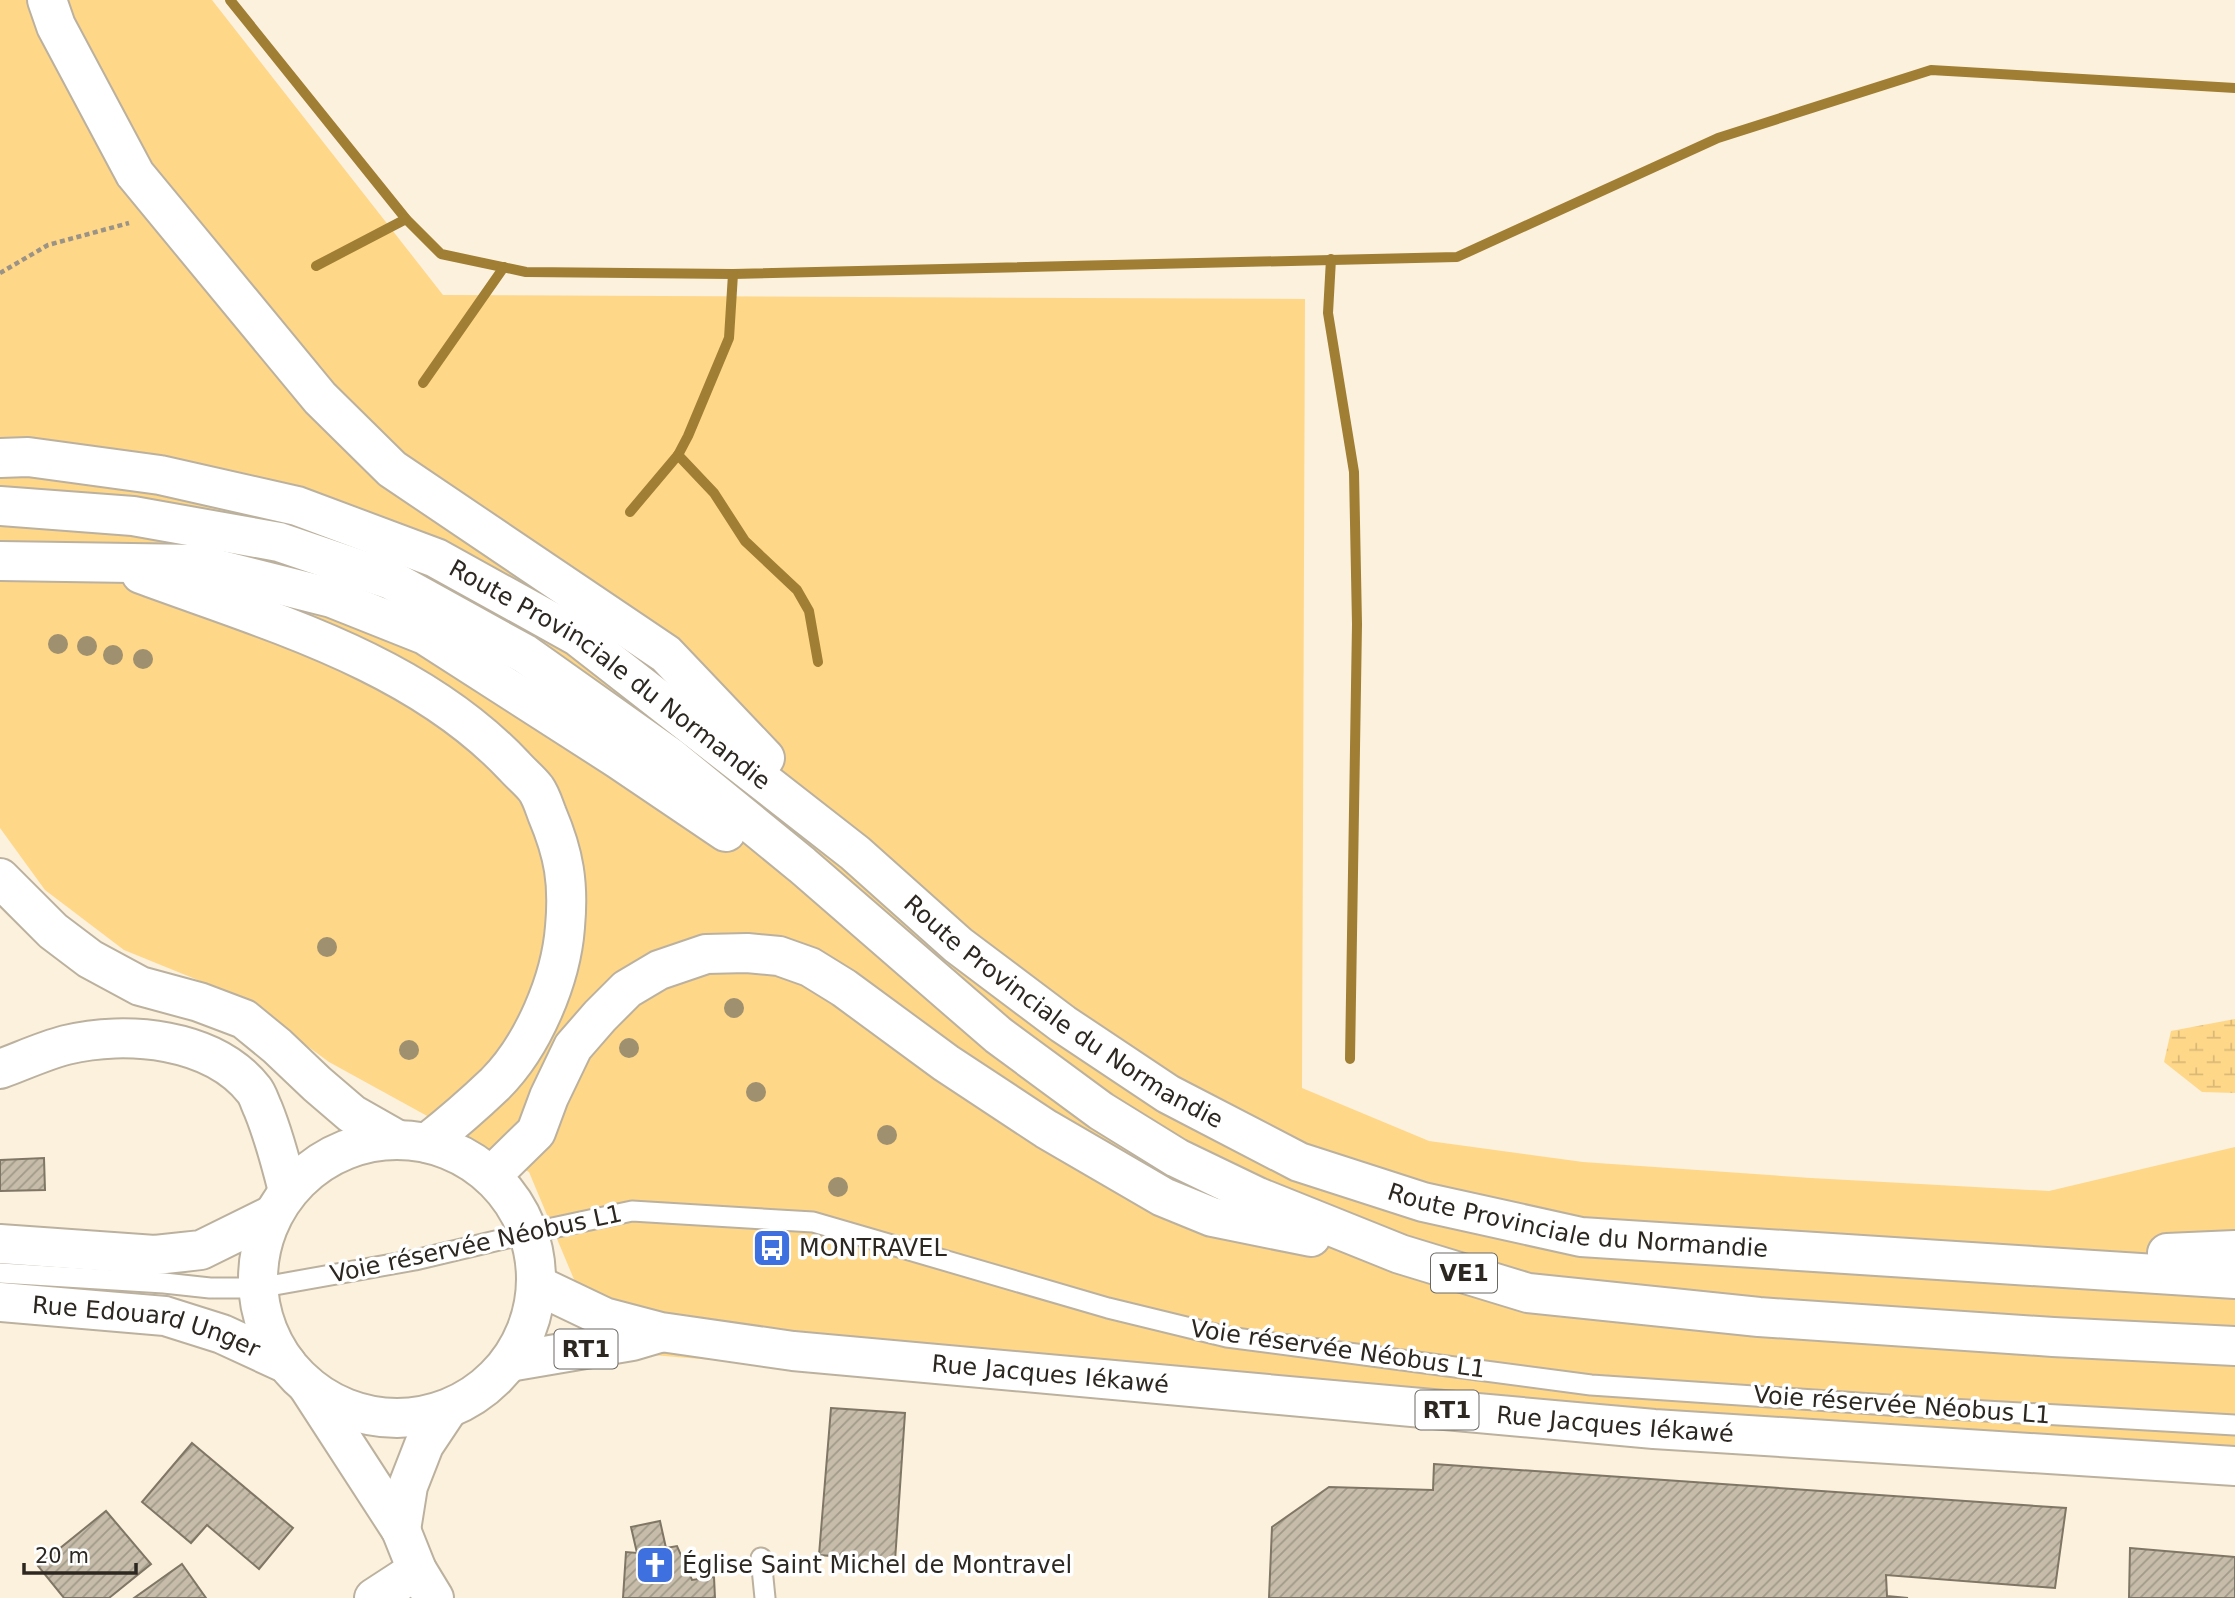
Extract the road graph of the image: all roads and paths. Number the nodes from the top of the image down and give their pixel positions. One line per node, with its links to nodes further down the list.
1 (20, 0): 3 (main road)
2 (47, 0): 3 (main road)
3 (135, 174): 4 (main road)
4 (168, 213): 5 (path); 10 (main road)
5 (0, 273)
6 (0, 458): 10 (main road, Route Provinciale du Normandie)
7 (0, 506): 12 (main road, Route Provinciale du Normandie)
8 (0, 561): 9 (main road)
9 (112, 563): 12 (main road); 14 (main road)
10 (855, 853): 21 (main road, Route Provinciale du Normandie)
11 (0, 878): 14 (main road)
12 (930, 975): 20 (main road, Route Provinciale du Normandie)
13 (0, 1069): 16 (main road)
14 (412, 1141): 15 (main road); 16 (main road)
15 (491, 1176): 17 (main road); 20 (main road)
16 (280, 1203): 18 (main road); 25 (main road)
17 (529, 1233): 24 (main road); 25 (lane, Voie réservée Néobus L1); 32 (lane, Voie réservée Néobus L1)
18 (0, 1244)
19 (2235, 1250): 21 (main road)
20 (1400, 1254): 28 (main road, VE1)
21 (1974, 1263): 23 (main road, Route Provinciale du Normandie)
22 (0, 1273): 25 (lane, Voie réservée Néobus L1)
23 (2235, 1279)
24 (537, 1284): 27 (main road, Rue Jacques Iékawé / RT1); 29 (main road)
25 (258, 1288): 30 (main road)
26 (0, 1302): 30 (main road, Rue Edouard Unger)
27 (661, 1332): 29 (main road, Rue Jacques Iékawé / RT1); 33 (main road, Rue Jacques Iékawé / RT1)
28 (2235, 1346)
29 (509, 1362): 31 (main road)
30 (297, 1374): 31 (main road, Rue Edouard Unger); 34 (main road)
31 (448, 1409): 34 (main road)
32 (2235, 1424)
33 (2235, 1466)
34 (401, 1530): 36 (main road)
35 (761, 1558): 38 (lane)
36 (426, 1584): 37 (main road)
37 (374, 1598)
38 (765, 1598)

